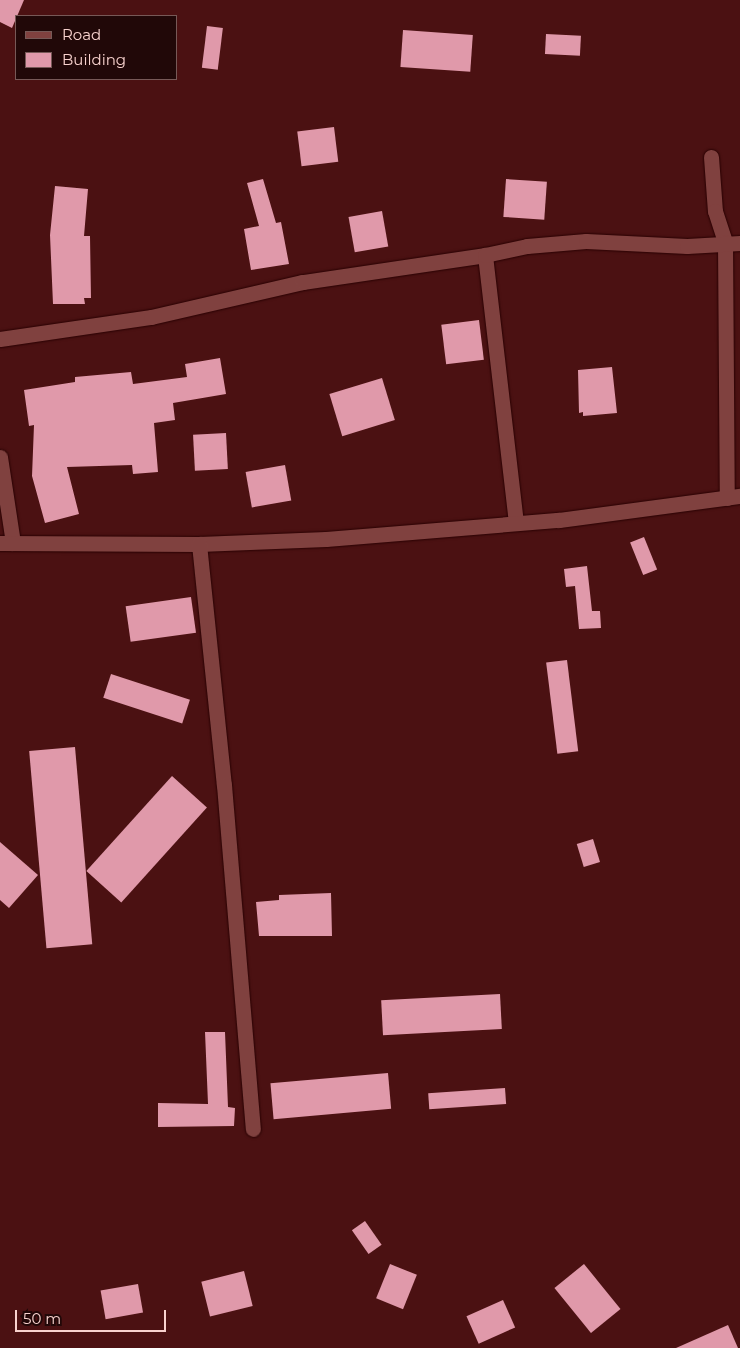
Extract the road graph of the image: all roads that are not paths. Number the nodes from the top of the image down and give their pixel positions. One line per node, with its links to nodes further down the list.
1 (711, 157): 2 (street)
2 (732, 242): 3 (street); 6 (street)
3 (485, 255): 4 (street); 7 (street)
4 (0, 339)
5 (0, 457): 8 (street)
6 (734, 497): 7 (street)
7 (516, 523): 9 (street)
8 (6, 543): 9 (street)
9 (199, 544): 10 (street)
10 (253, 1129)

